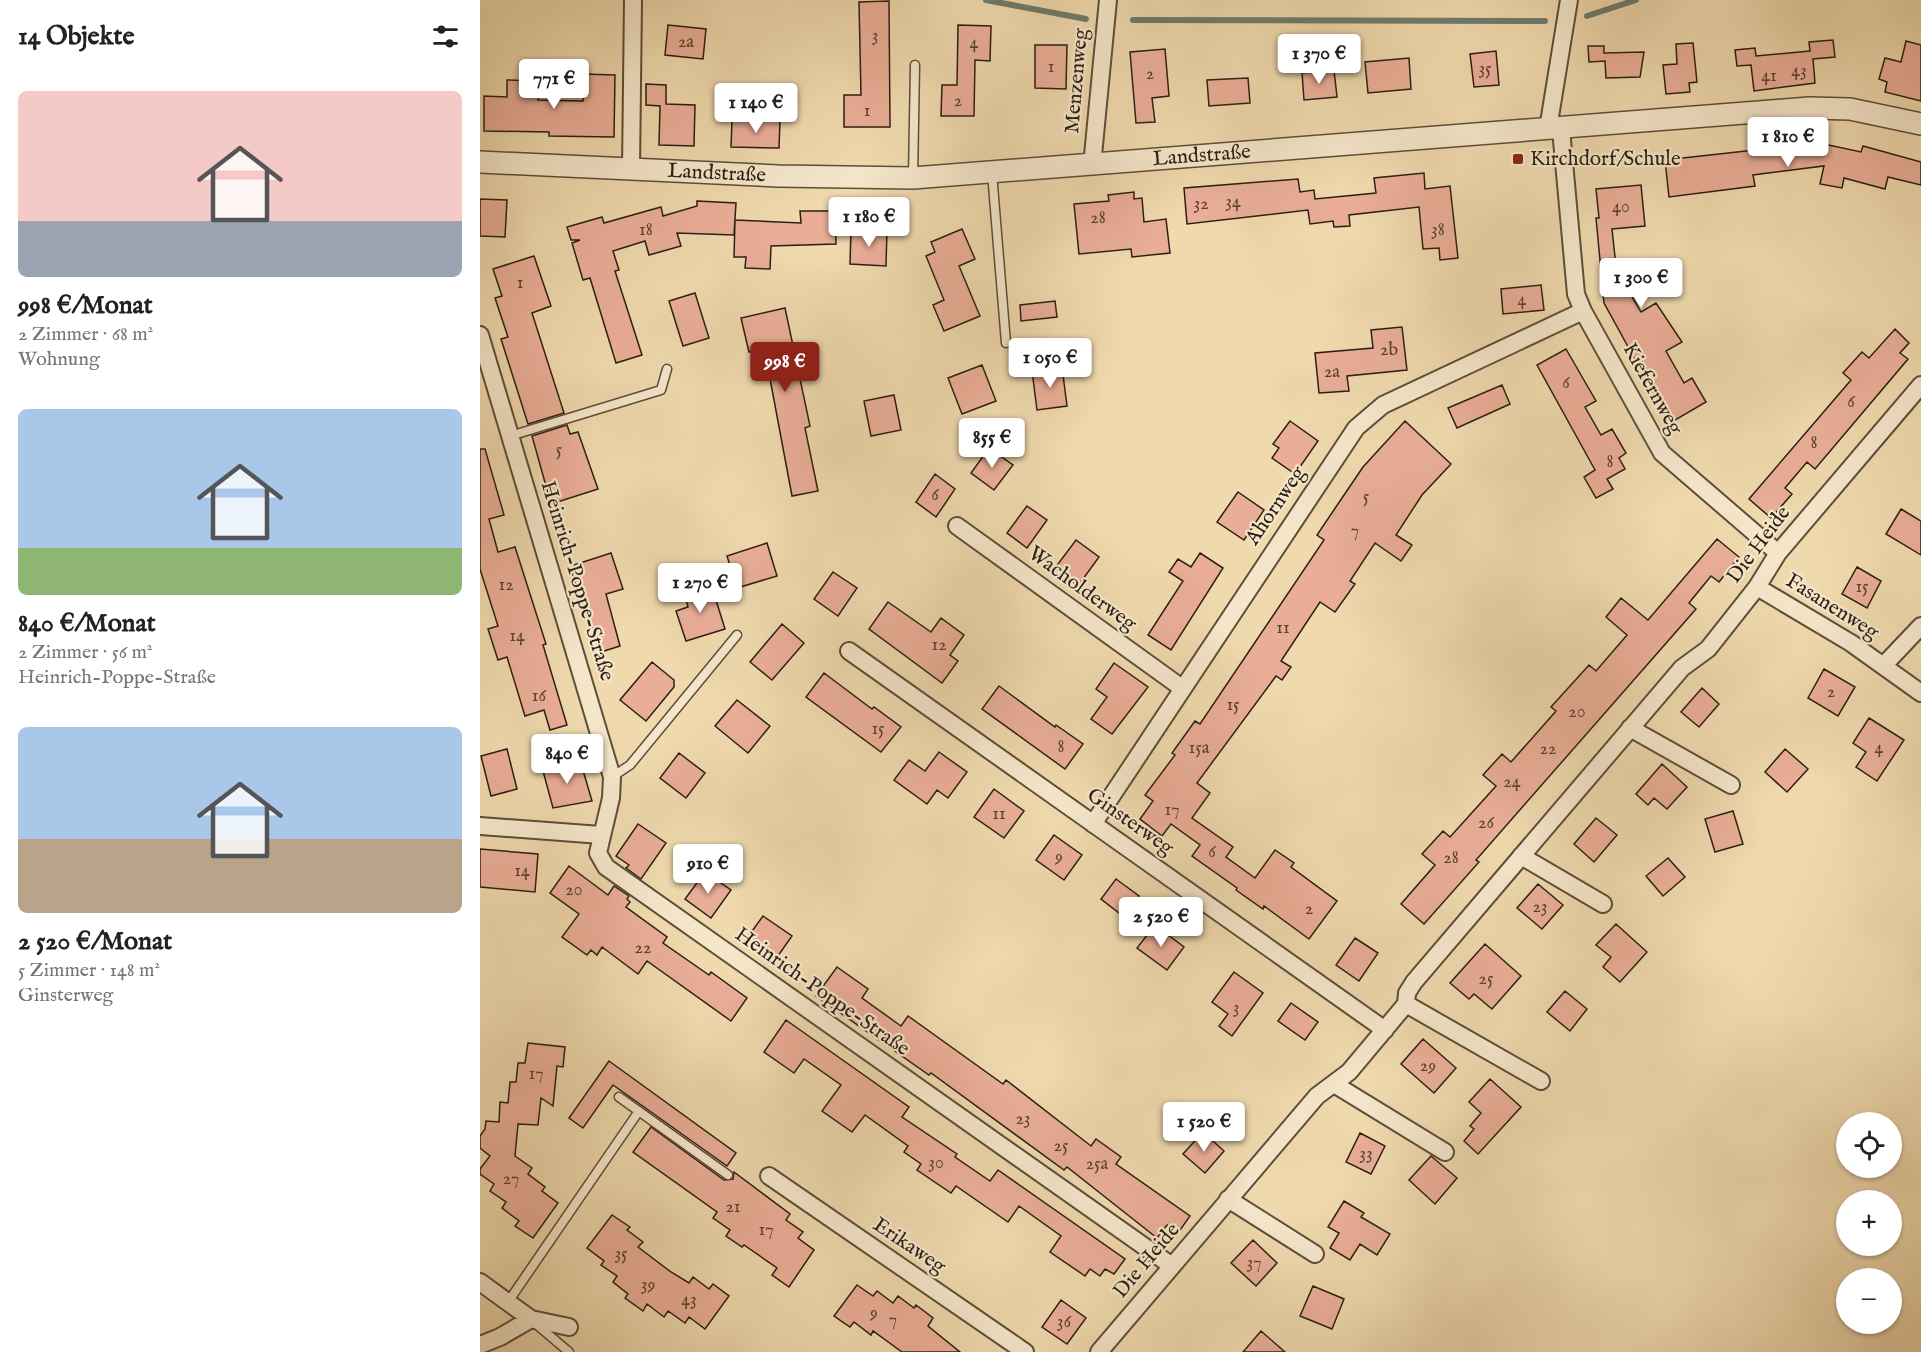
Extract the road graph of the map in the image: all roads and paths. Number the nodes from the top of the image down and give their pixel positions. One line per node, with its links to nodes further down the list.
1 (633, 0): 9 (street)
2 (1108, 0): 8 (street, Menzenweg)
3 (1569, 0): 6 (street, Kiefernweg)
4 (915, 64): 11 (lane)
5 (1921, 124): 6 (street, Landstraße)
6 (1555, 129): 8 (street, Landstraße); 12 (street, Kiefernweg)
7 (480, 162): 9 (street, Landstraße)
8 (1092, 166): 10 (street, Landstraße)
9 (631, 169): 11 (street, Landstraße)
10 (992, 172): 11 (street, Landstraße); 14 (lane)
11 (913, 178)
12 (1582, 311): 19 (street, Kiefernweg); 25 (street, Ahornweg)
13 (480, 335): 17 (street, Heinrich-Poppe-Straße)
14 (1006, 343)
15 (667, 369): 17 (lane)
16 (1921, 385): 19 (street, Die Heide)
17 (510, 436): 28 (street, Heinrich-Poppe-Straße)
18 (957, 526): 25 (street, Wacholderweg)
19 (1778, 552): 20 (street, Die Heide)
20 (1757, 587): 24 (street, Fasanenweg); 27 (street, Die Heide)
21 (1921, 626): 24 (street, Fasanenweg)
22 (737, 635): 28 (lane)
23 (849, 651): 30 (street, Ginsterweg)
24 (1884, 665): 26 (street, Fasanenweg)
25 (1182, 688): 30 (street, Ahornweg)
26 (1921, 693)
27 (1630, 728): 29 (street); 33 (street, Die Heide)
28 (612, 777): 32 (street, Heinrich-Poppe-Straße)
29 (1731, 785)
30 (1093, 824): 36 (street, Ginsterweg)
31 (480, 826): 32 (street)
32 (601, 835): 46 (street, Heinrich-Poppe-Straße)
33 (1521, 856): 34 (street); 35 (street, Die Heide)
34 (1603, 904)
35 (1406, 1004): 36 (street, Die Heide); 37 (street)
36 (1385, 1030): 38 (street, Die Heide)
37 (1541, 1081)
38 (1334, 1084): 41 (street); 44 (street, Die Heide)
39 (619, 1097): 40 (lane)
40 (639, 1111): 42 (lane); 48 (lane)
41 (1445, 1152)
42 (728, 1175)
43 (769, 1176): 53 (street, Erikaweg)
44 (1228, 1200): 45 (street); 46 (street, Die Heide)
45 (1314, 1254)
46 (1172, 1266): 54 (street, Die Heide)
47 (480, 1282): 48 (street)
48 (508, 1302): 49 (street)
49 (531, 1319): 50 (street); 51 (street); 52 (lane)
50 (569, 1327)
51 (480, 1345)
52 (569, 1352)
53 (1025, 1352)
54 (1099, 1352)

